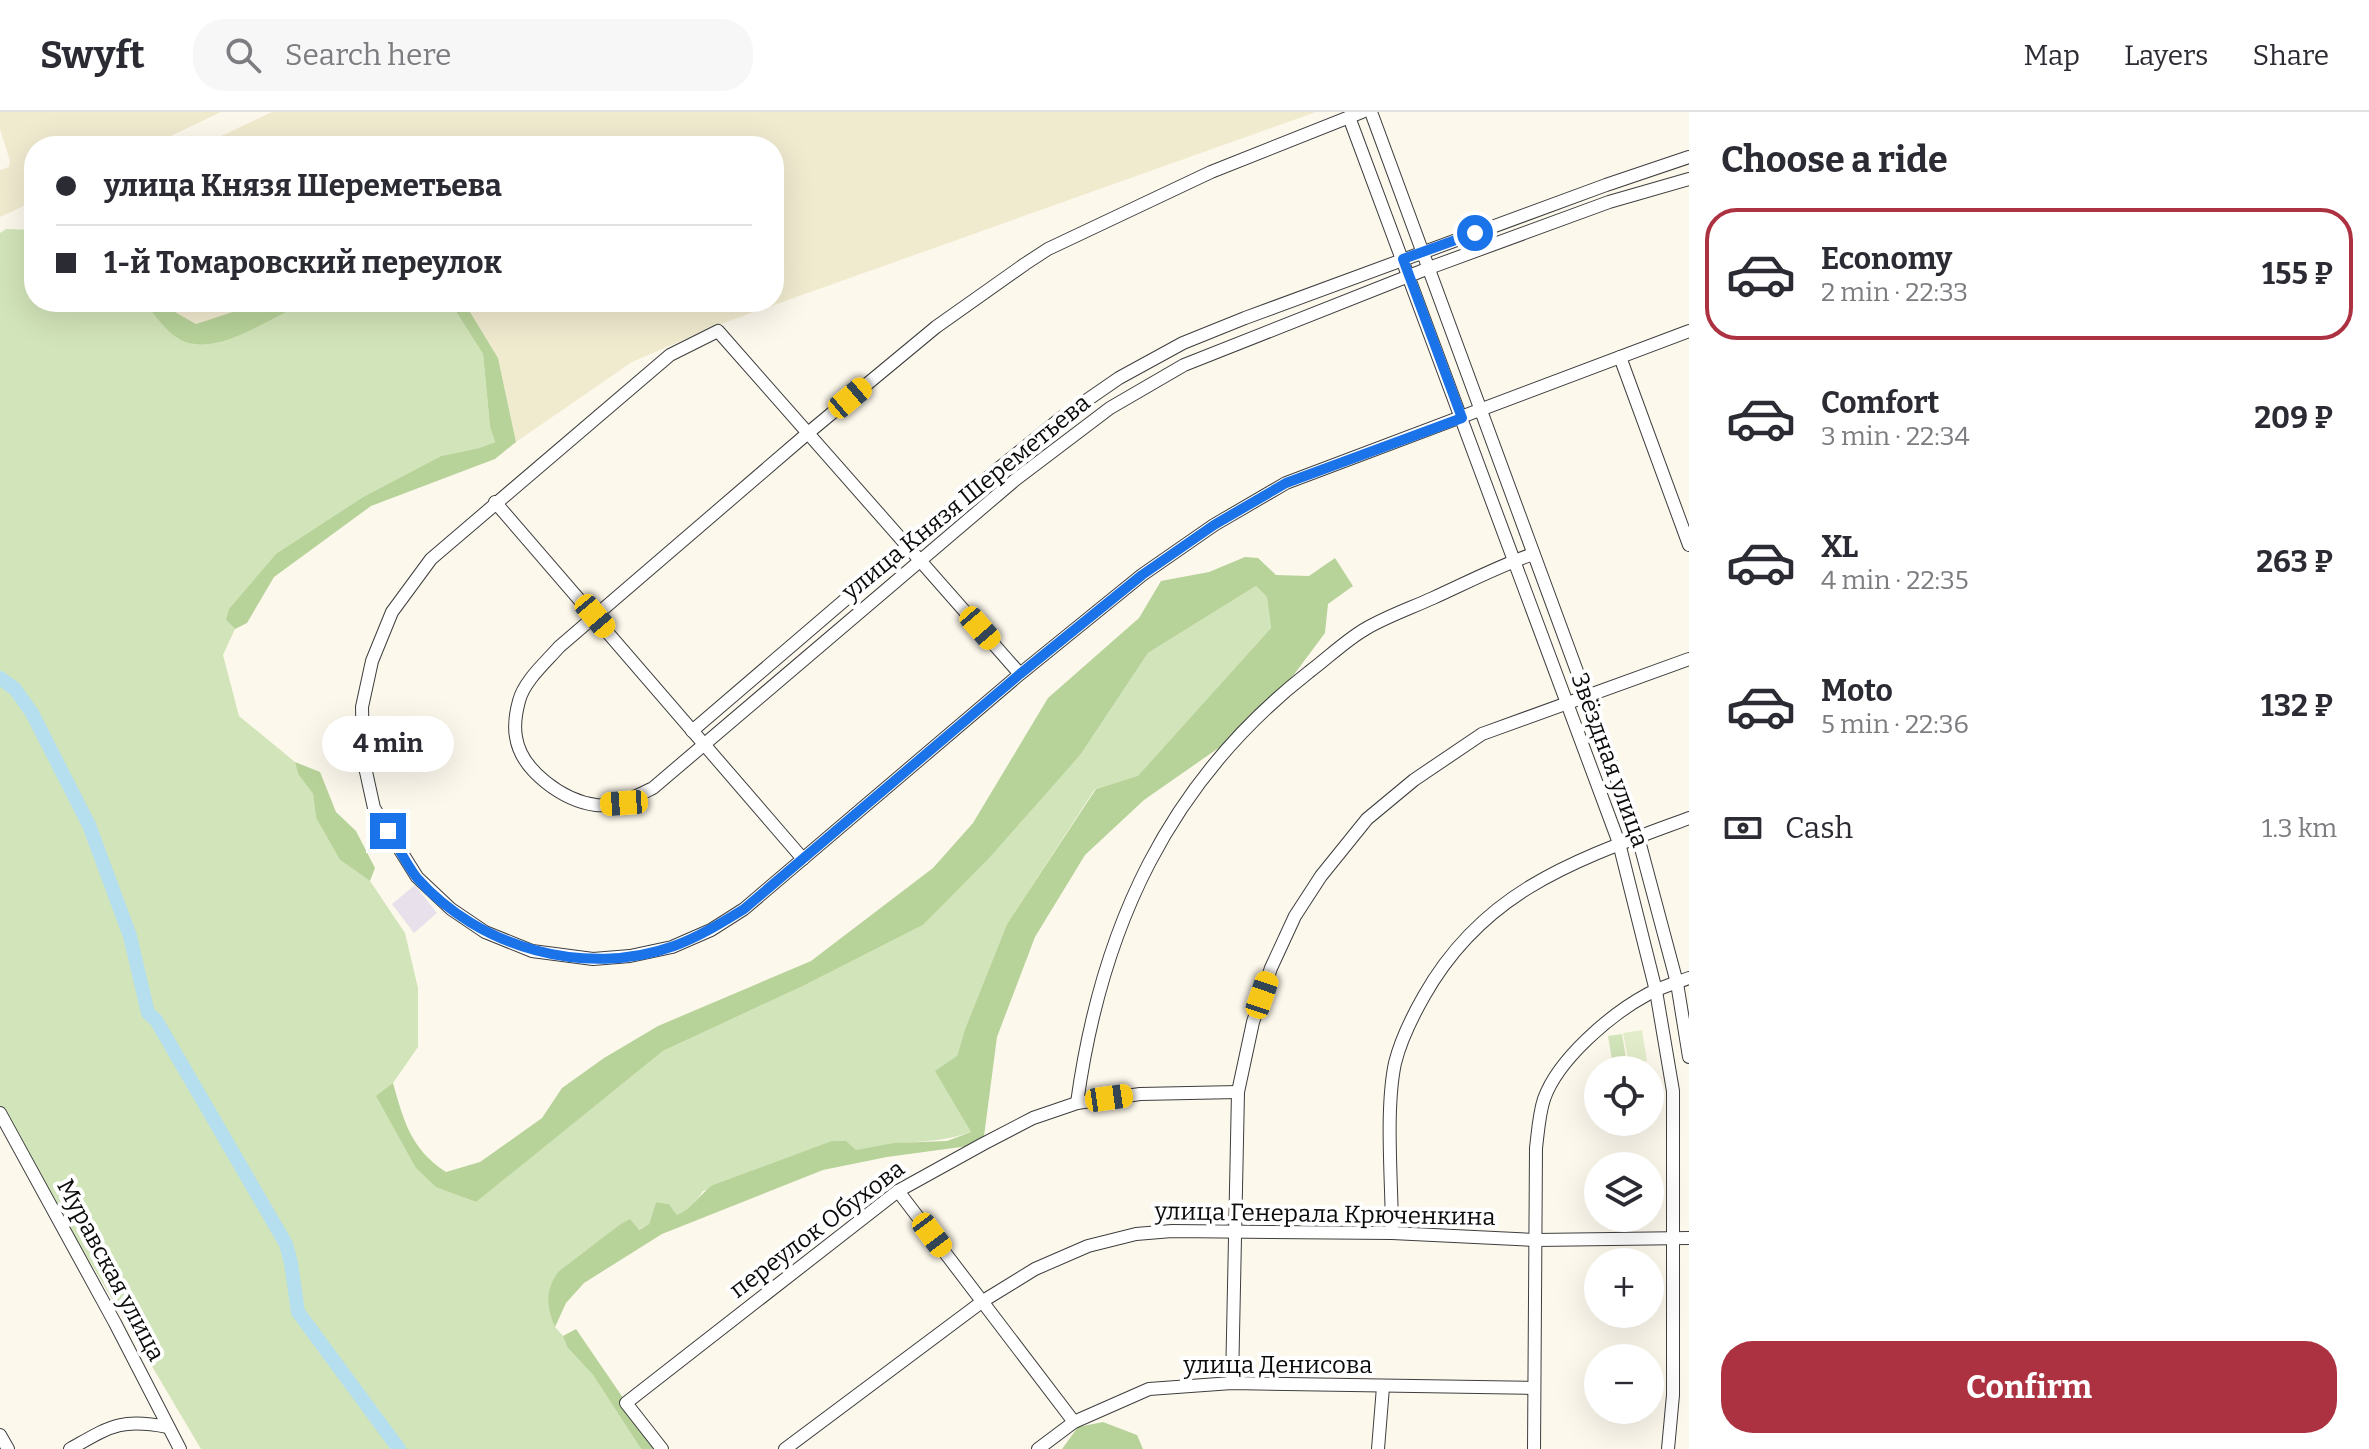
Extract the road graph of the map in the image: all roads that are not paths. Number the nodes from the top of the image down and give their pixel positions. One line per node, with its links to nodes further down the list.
1 (1362, 112): 3 (street)
2 (1371, 112): 6 (street, Звёздная улица)
3 (1349, 117): 7 (street, Звёздная улица); 14 (street)
4 (1689, 157): 6 (street, улица Князя Шереметьева)
5 (1689, 179): 8 (street, улица Князя Шереметьева)
6 (1423, 252): 7 (street, улица Князя Шереметьева); 8 (street, Звёздная улица)
7 (1403, 259): 9 (street, Звёздная улица); 17 (street, улица Князя Шереметьева)
8 (1429, 268): 9 (street, улица Князя Шереметьева); 12 (street, Звёздная улица)
9 (1409, 277): 13 (street, Звёздная улица); 19 (street, улица Князя Шереметьева)
10 (1689, 331): 11 (street)
11 (1620, 357): 12 (street); 16 (street)
12 (1481, 411): 13 (street); 18 (street, Звёздная улица)
13 (1462, 418): 20 (street, Звёздная улица); 23 (street)
14 (808, 433): 15 (street); 17 (street); 21 (street)
15 (495, 502): 21 (street); 31 (street)
16 (1689, 545)
17 (909, 548): 19 (street); 26 (street, улица Князя Шереметьева)
18 (1533, 554): 20 (street); 24 (street, Звёздная улица)
19 (920, 561): 23 (street); 27 (street, улица Князя Шереметьева)
20 (1514, 561): 25 (street, Звёздная улица); 36 (street)
21 (595, 616): 26 (street); 27 (street, улица Князя Шереметьева)
22 (1689, 659): 24 (street)
23 (1020, 674): 31 (street)
24 (1586, 695): 25 (street); 29 (street, Звёздная улица)
25 (1566, 702): 30 (street, Звёздная улица); 35 (street)
26 (692, 731): 27 (street)
27 (702, 744): 31 (street)
28 (1689, 818): 29 (street)
29 (1638, 837): 30 (street); 32 (street, Звёздная улица)
30 (1619, 843): 33 (street, Звёздная улица); 41 (street)
31 (803, 859)
32 (1683, 980): 33 (street); 34 (street, Звёздная улица)
33 (1656, 991): 42 (street, Звёздная улица); 44 (street)
34 (1689, 1057)
35 (1238, 1092): 36 (street, переулок Обухова); 40 (street)
36 (1077, 1103): 39 (street, переулок Обухова)
37 (0, 1113): 38 (street, Муравская улица)
38 (4, 1130): 50 (street, Муравская улица)
39 (898, 1191): 45 (street); 55 (street, переулок Обухова)
40 (1233, 1232): 41 (street, улица Генерала Крюченкина); 45 (street, улица Генерала Крюченкина); 46 (street)
41 (1392, 1233): 44 (street, улица Генерала Крюченкина)
42 (1673, 1238): 43 (street, улица Генерала Крюченкина); 44 (street, улица Генерала Крюченкина); 60 (street, Звёздная улица)
43 (1689, 1238)
44 (1536, 1240): 48 (street)
45 (983, 1301): 49 (street); 56 (street, улица Генерала Крюченкина)
46 (1232, 1383): 47 (street, улица Денисова); 49 (street, улица Денисова)
47 (1383, 1387): 48 (street, улица Денисова); 58 (street)
48 (1534, 1388): 59 (street)
49 (1074, 1422): 57 (street, улица Денисова)
50 (168, 1427): 53 (street); 54 (street, Муравская улица)
51 (0, 1435): 52 (street)
52 (8, 1449)
53 (70, 1449)
54 (180, 1449)
55 (662, 1449)
56 (785, 1449)
57 (1038, 1449)
58 (1378, 1449)
59 (1534, 1449)
60 (1668, 1449)

